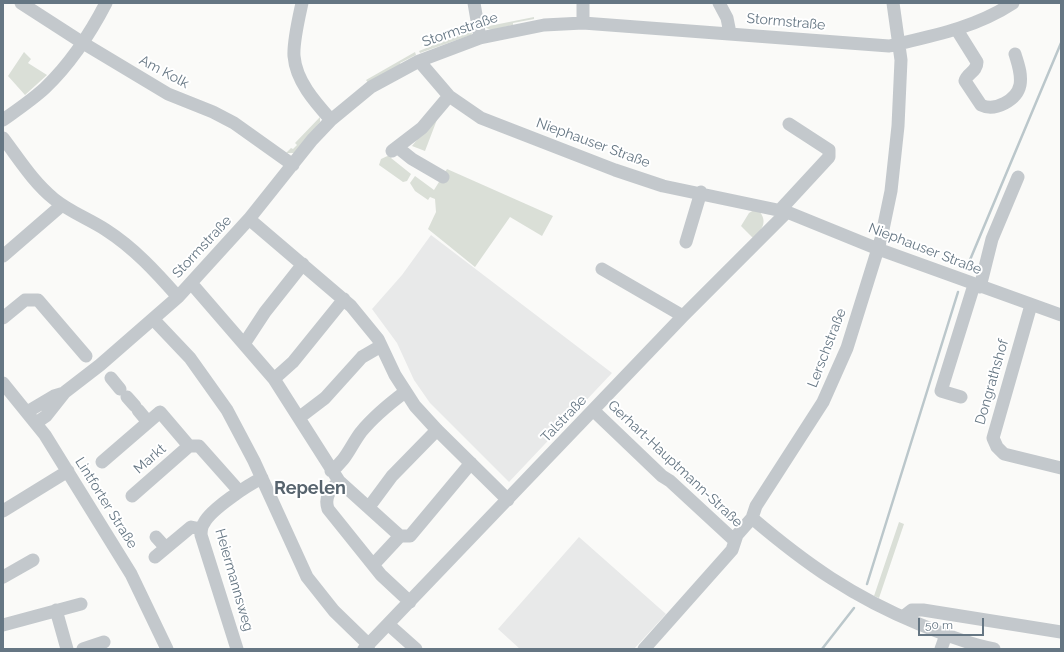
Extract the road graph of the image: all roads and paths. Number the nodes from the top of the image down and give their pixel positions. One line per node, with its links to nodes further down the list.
1 (21, 3): 13 (street, Am Kolk)
2 (106, 3): 13 (street)
3 (302, 3): 19 (street)
4 (474, 3): 12 (street)
5 (583, 3): 9 (street)
6 (719, 3): 11 (street)
7 (893, 3): 14 (street, Lerschstraße)
8 (1013, 3): 10 (street, Stormstraße)
9 (583, 23): 11 (street, Stormstraße); 12 (street, Stormstraße)
10 (957, 30): 14 (street, Stormstraße); 15 (street)
11 (730, 33): 14 (street, Stormstraße)
12 (480, 38): 16 (street, Stormstraße)
13 (83, 43): 18 (street); 22 (street, Am Kolk)
14 (899, 44): 30 (street, Lerschstraße)
15 (1015, 54)
16 (419, 61): 17 (street, Niephauser Straße); 19 (street, Stormstraße)
17 (449, 96): 23 (street); 25 (street, Niephauser Straße)
18 (3, 120)
19 (331, 120): 22 (street, Stormstraße)
20 (788, 124): 27 (street)
21 (3, 138): 26 (street)
22 (293, 165): 28 (street, Stormstraße)
23 (442, 177)
24 (1018, 177): 35 (street)
25 (701, 192): 27 (street, Niephauser Straße); 29 (street)
26 (62, 205): 31 (street); 36 (street)
27 (784, 211): 30 (street, Niephauser Straße); 40 (street, Talstraße)
28 (249, 219): 32 (street); 34 (street, Stormstraße)
29 (686, 242)
30 (878, 249): 35 (street, Niephauser Straße); 70 (street, Lerschstraße)
31 (3, 256)
32 (304, 264): 37 (street); 43 (street)
33 (602, 269): 40 (street)
34 (191, 282): 36 (street, Stormstraße); 43 (street)
35 (977, 286): 38 (street, Niephauser Straße); 51 (street)
36 (178, 297): 42 (street, Stormstraße)
37 (344, 299): 44 (street); 47 (street)
38 (1031, 305): 39 (street, Niephauser Straße); 61 (street, Dongrathshof)
39 (1061, 315)
40 (683, 316): 52 (street, Talstraße)
41 (3, 318): 45 (street)
42 (153, 319): 46 (street, Stormstraße); 64 (street)
43 (244, 344): 47 (street)
44 (381, 346): 50 (street); 54 (street)
45 (86, 356)
46 (106, 373): 49 (street, Stormstraße); 55 (street, Markt)
47 (274, 379): 54 (street)
48 (3, 383): 53 (street, Lintforter Straße)
49 (65, 392): 53 (street, Stormstraße); 56 (street, Stormstraße)
50 (406, 392): 57 (street); 63 (street)
51 (961, 397)
52 (594, 411): 67 (street, Talstraße); 74 (street, Gerhart-Hauptmann-Straße)
53 (27, 412): 56 (street, Lintforter Straße)
54 (300, 417): 63 (street)
55 (148, 422): 58 (street, Markt); 59 (street, Markt)
56 (36, 424): 62 (street, Lintforter Straße)
57 (437, 430): 60 (street); 68 (street)
58 (194, 446): 65 (street, Markt); 66 (street, Markt)
59 (102, 462)
60 (471, 463): 67 (street); 72 (street)
61 (1061, 468)
62 (68, 471): 69 (street); 92 (street, Lintforter Straße)
63 (335, 476): 68 (street); 78 (street)
64 (262, 478): 65 (street, Heiermannsweg); 89 (street)
65 (239, 491): 71 (street, Heiermannsweg)
66 (132, 496)
67 (508, 500): 80 (street, Talstraße)
68 (368, 507): 72 (street)
69 (3, 511)
70 (752, 518): 74 (street, Lerschstraße); 83 (street)
71 (201, 529): 75 (street); 93 (street, Heiermannsweg)
72 (400, 536): 78 (street)
73 (156, 537): 75 (street)
74 (735, 541): 95 (street, Lerschstraße)
75 (166, 548): 76 (street)
76 (155, 557)
77 (33, 560): 79 (street)
78 (373, 565): 80 (street)
79 (3, 577)
80 (410, 602): 84 (street, Talstraße)
81 (81, 604): 82 (street)
82 (56, 610): 85 (street); 90 (street)
83 (903, 618): 86 (street); 87 (street)
84 (388, 624): 89 (street, Talstraße); 94 (street)
85 (3, 625)
86 (1061, 632)
87 (946, 635): 96 (street); 97 (street)
88 (104, 642): 91 (street)
89 (367, 647)
90 (67, 649)
91 (83, 649)
92 (167, 649)
93 (237, 649)
94 (416, 649)
95 (644, 649)
96 (941, 649)
97 (994, 649)

